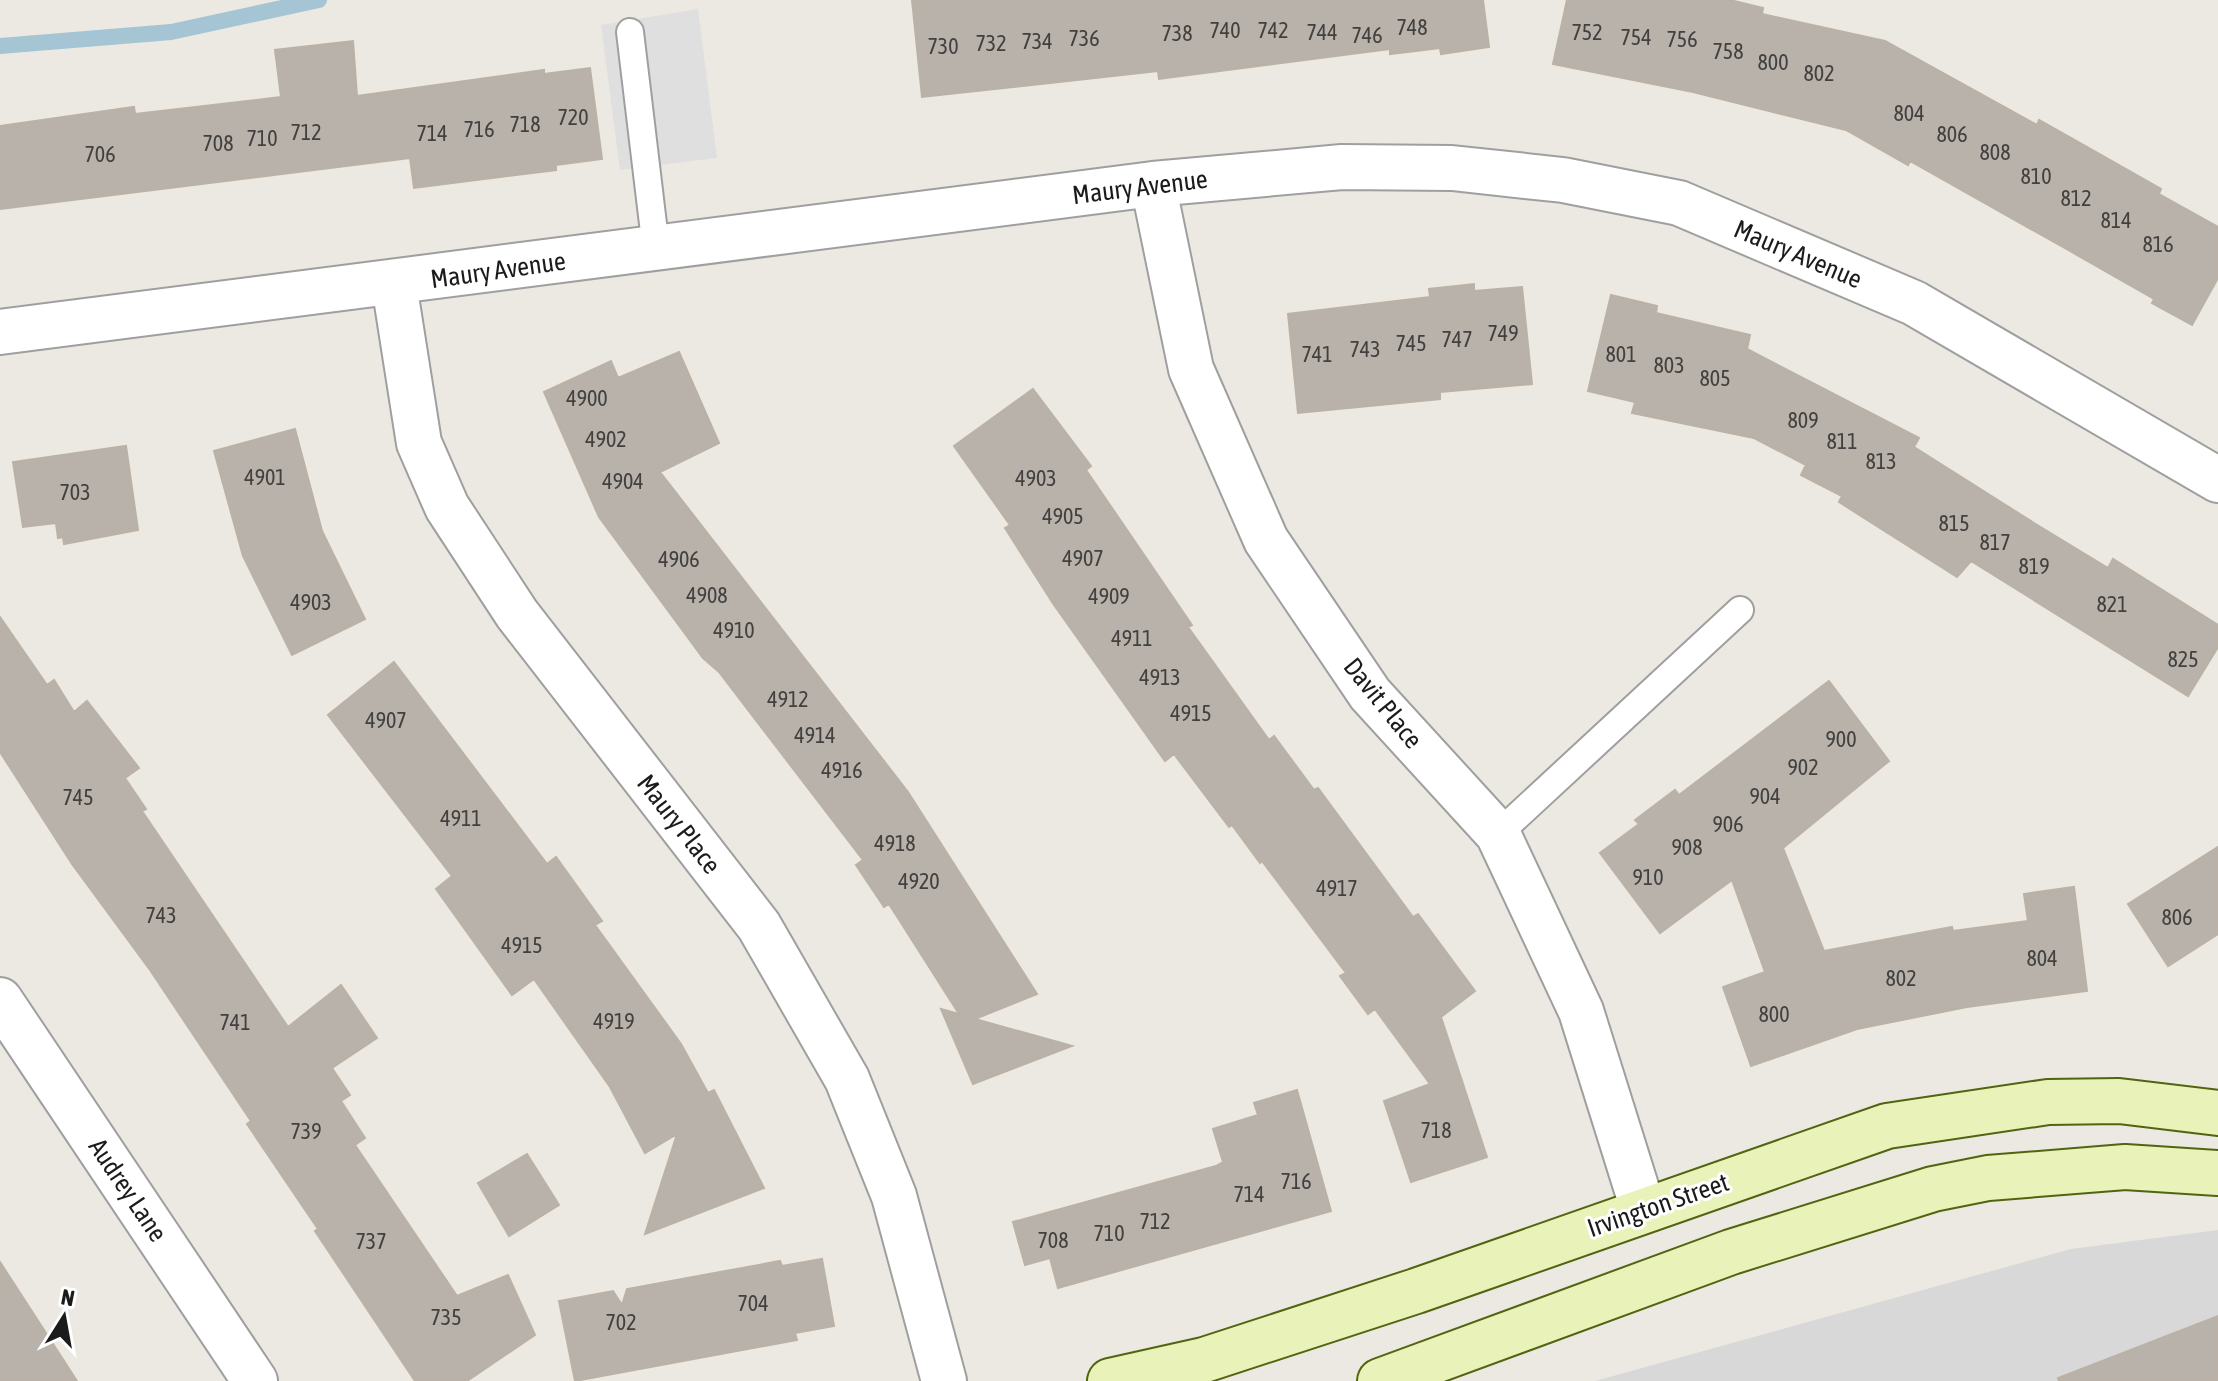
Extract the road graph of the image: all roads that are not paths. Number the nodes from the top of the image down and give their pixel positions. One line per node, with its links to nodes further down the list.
1 (630, 32): 3 (lane)
2 (1153, 184): 3 (street, Maury Avenue); 6 (street, Maury Avenue); 8 (street, Davit Place)
3 (656, 249): 4 (street, Maury Avenue)
4 (394, 284): 5 (street, Maury Avenue); 17 (street, Maury Place)
5 (0, 332)
6 (2218, 480)
7 (1740, 610): 8 (lane)
8 (1498, 834): 14 (street, Davit Place)
9 (0, 1001): 16 (street, Audrey Lane)
10 (1979, 1112): 11 (street, Irvington Street); 13 (street); 14 (street, Irvington Street)
11 (2218, 1113)
12 (2218, 1173): 13 (street)
13 (1988, 1178): 19 (street)
14 (1643, 1209): 15 (street, Irvington Street)
15 (1207, 1371): 18 (street, Irvington Street)
16 (255, 1381)
17 (944, 1381)
18 (1110, 1381)
19 (1380, 1381)

